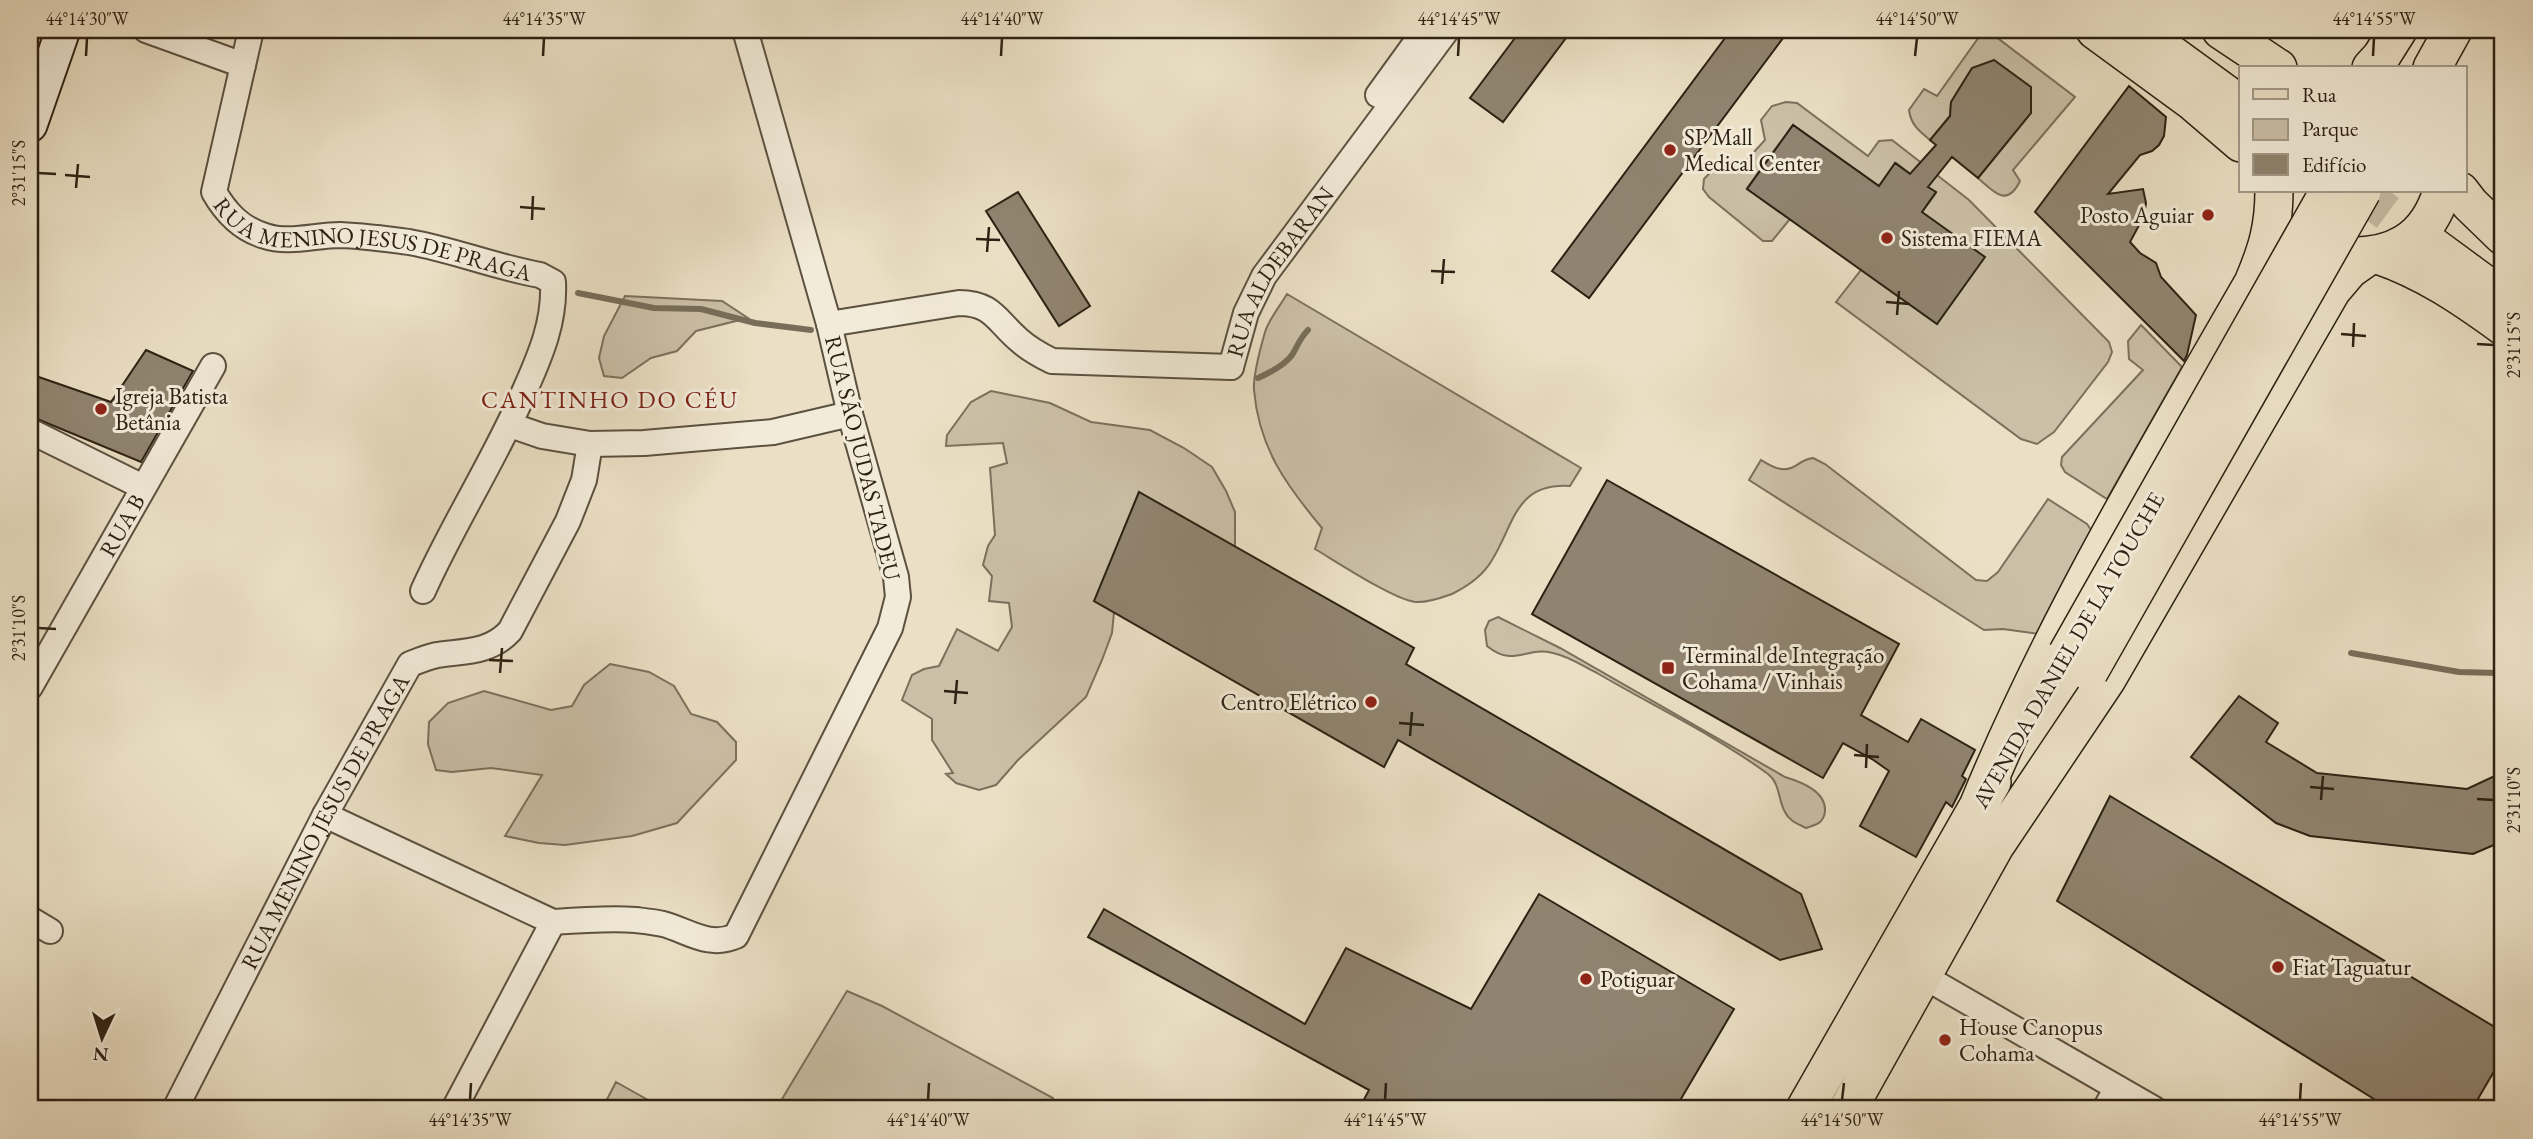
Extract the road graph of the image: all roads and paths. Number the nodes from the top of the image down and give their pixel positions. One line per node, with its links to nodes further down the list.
1 (63, 30): 23 (street)
2 (146, 30): 15 (street)
3 (251, 30): 15 (street, RUA MENINO JESUS DE PRAGA)
4 (745, 30): 35 (street, RUA SÃO JUDAS TADEU)
5 (1425, 30): 38 (street, RUA ALDEBARAN)
6 (1447, 30): 38 (street, RUA ALDEBARAN)
7 (2095, 30): 24 (main road)
8 (2138, 30): 22 (main road)
9 (2180, 30): 21 (main road)
10 (2221, 30): 16 (main road)
11 (2398, 30): 17 (main road)
12 (2420, 30): 18 (main road)
13 (2454, 30): 19 (main road)
14 (2475, 30): 20 (main road)
15 (243, 65): 40 (street, RUA MENINO JESUS DE PRAGA)
16 (2275, 66)
17 (2373, 66)
18 (2400, 66)
19 (2433, 66)
20 (2456, 66)
21 (2239, 73)
22 (2239, 104)
23 (30, 125)
24 (2239, 141)
25 (2274, 192): 32 (main road)
26 (2274, 192): 47 (main road)
27 (2328, 192): 45 (main road, AVENIDA DANIEL DE LA TOUCHE, bridge)
28 (2361, 192): 45 (main road, AVENIDA DANIEL DE LA TOUCHE, bridge)
29 (2442, 192): 32 (main road)
30 (2461, 192): 31 (main road)
31 (2503, 236)
32 (2372, 256): 36 (main road); 49 (main road)
33 (2503, 267): 34 (main road)
34 (2503, 297)
35 (829, 324): 38 (street); 39 (street, RUA SÃO JUDAS TADEU)
36 (2503, 326)
37 (213, 366): 43 (street, RUA B)
38 (1231, 367)
39 (850, 414): 42 (street); 50 (street, RUA SÃO JUDAS TADEU)
40 (510, 425): 42 (street); 44 (street, RUA MENINO JESUS DE PRAGA)
41 (30, 431): 43 (street)
42 (590, 444): 48 (street, RUA MENINO JESUS DE PRAGA)
43 (143, 487): 46 (street, RUA B)
44 (422, 591)
45 (2078, 663): 47 (main road, AVENIDA DANIEL DE LA TOUCHE); 49 (main road, AVENIDA DANIEL DE LA TOUCHE)
46 (30, 687)
47 (1979, 804): 55 (main road, AVENIDA DANIEL DE LA TOUCHE)
48 (325, 815): 50 (street); 53 (street, RUA MENINO JESUS DE PRAGA)
49 (1997, 843): 51 (main road, AVENIDA DANIEL DE LA TOUCHE)
50 (553, 922): 54 (street)
51 (1923, 976): 52 (street); 56 (main road, AVENIDA DANIEL DE LA TOUCHE)
52 (2111, 1099): 57 (street)
53 (175, 1109)
54 (454, 1109)
55 (1805, 1109)
56 (1848, 1109)
57 (2154, 1109)

